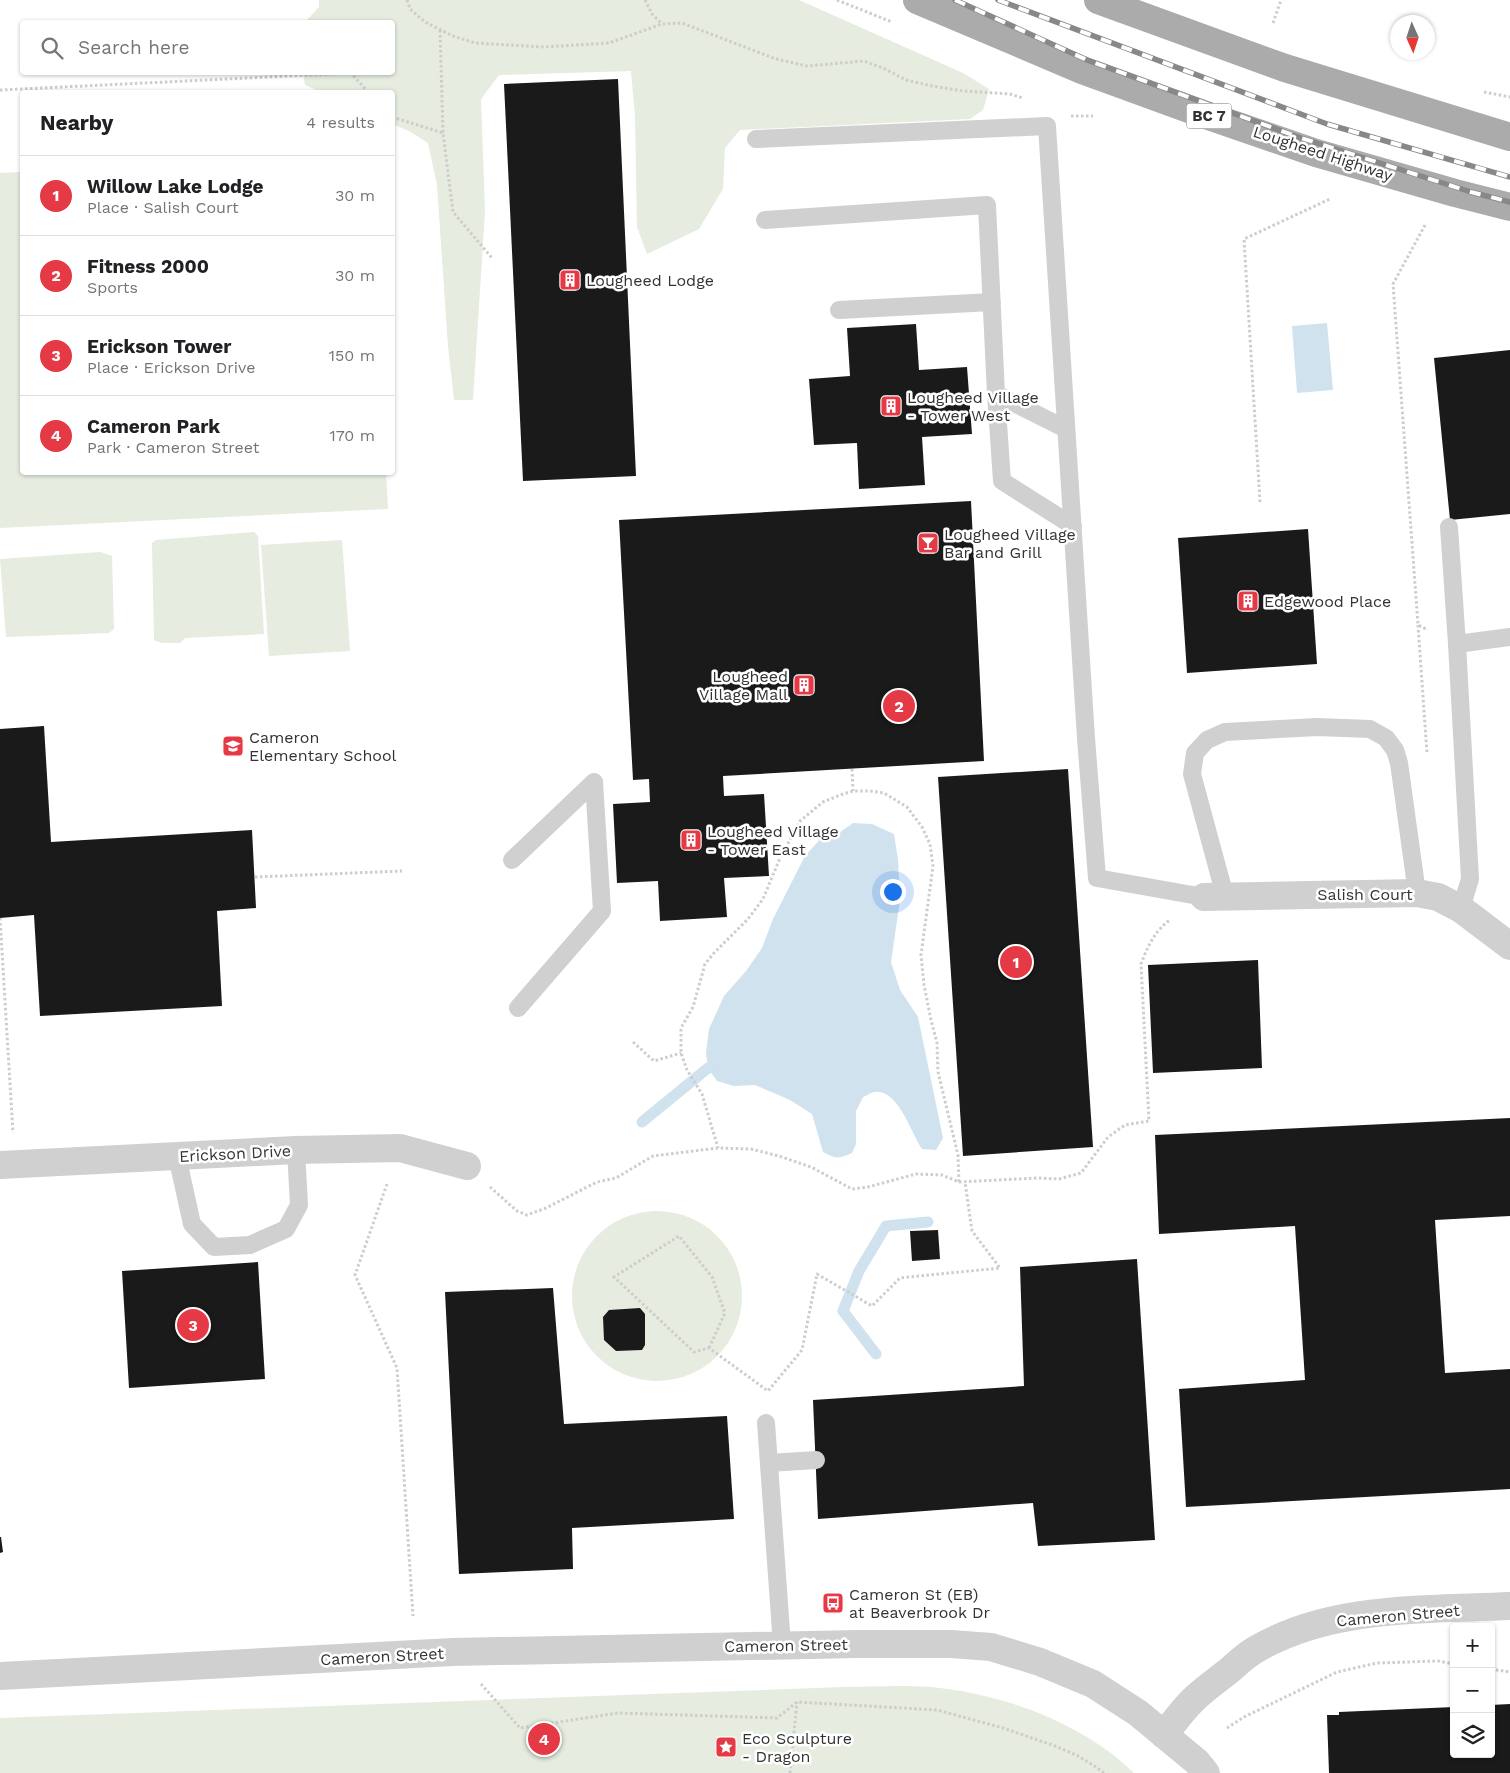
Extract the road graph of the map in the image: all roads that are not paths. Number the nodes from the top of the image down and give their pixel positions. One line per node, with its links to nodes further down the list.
1 (916, 0): 5 (main road, Lougheed Highway / BC 7)
2 (1098, 0): 3 (main road)
3 (1510, 137)
4 (756, 139): 10 (lane)
5 (1510, 207)
6 (765, 220): 7 (lane)
7 (992, 302): 8 (lane); 9 (lane)
8 (839, 310)
9 (996, 394): 10 (lane); 11 (lane)
10 (1066, 429): 11 (lane)
11 (1073, 526): 17 (lane)
12 (1450, 527): 14 (lane)
13 (1510, 637): 14 (lane)
14 (1457, 644): 18 (lane)
15 (512, 860): 20 (lane)
16 (1416, 893): 17 (street, Salish Court); 17 (lane); 18 (street, Salish Court)
17 (1214, 896)
18 (1461, 909): 19 (street, Salish Court)
19 (1510, 946)
20 (518, 1008)
21 (296, 1150): 22 (street, Erickson Drive); 22 (lane); 24 (street, Erickson Drive)
22 (177, 1156): 23 (street, Erickson Drive)
23 (0, 1165)
24 (467, 1166)
25 (766, 1423): 27 (lane)
26 (816, 1460): 27 (lane)
27 (769, 1463): 29 (lane)
28 (1510, 1606): 31 (street, Cameron Street)
29 (782, 1645): 30 (street, Cameron Street); 31 (street, Cameron Street)
30 (0, 1676)
31 (1164, 1734): 32 (street)
32 (1206, 1773)

